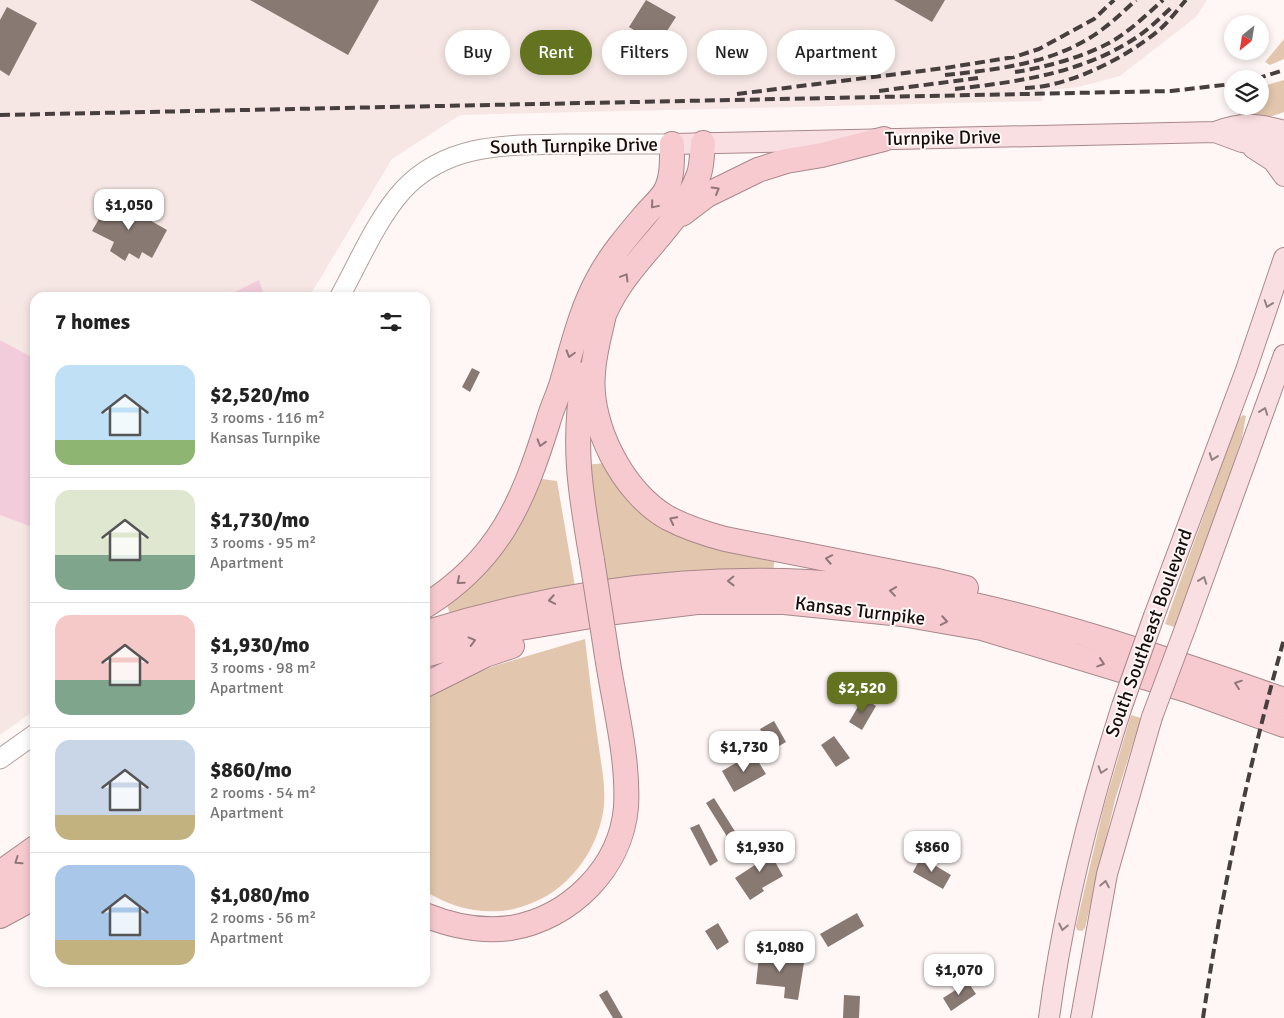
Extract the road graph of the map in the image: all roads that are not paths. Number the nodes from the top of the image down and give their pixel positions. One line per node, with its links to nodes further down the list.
1 (1284, 117): 2 (main road)
2 (1260, 124): 3 (main road, Turnpike Drive); 4 (main road, Turnpike Drive)
3 (1284, 131)
4 (1215, 132): 5 (main road, Turnpike Drive); 6 (main road, Turnpike Drive)
5 (884, 139): 7 (main road, Turnpike Drive); 11 (highway, one-way to 5)
6 (1242, 142): 9 (main road, Turnpike Drive); 10 (main road)
7 (703, 143): 8 (main road, Turnpike Drive); 11 (highway)
8 (672, 144): 13 (street, South Turnpike Drive); 16 (highway, one-way to 16)
9 (1284, 150)
10 (1284, 176)
11 (676, 218): 14 (highway, one-way to 11)
12 (1284, 258): 37 (main road, South Southeast Boulevard, one-way to 37, bridge)
13 (343, 292)
14 (605, 310): 17 (highway); 21 (highway, one-way to 14)
15 (1284, 356): 38 (main road, South Southeast Boulevard, one-way to 15, bridge)
16 (558, 397): 17 (highway); 18 (highway, one-way to 18)
17 (587, 561): 23 (highway, bridge)
18 (430, 603)
19 (902, 614): 22 (highway, Kansas Turnpike, one-way to 19); 24 (highway); 26 (highway, Kansas Turnpike, one-way to 26)
20 (430, 631): 21 (highway, Kansas Turnpike, one-way to 20)
21 (1111, 640): 25 (highway, Kansas Turnpike, one-way to 21)
22 (430, 654)
23 (602, 657): 34 (highway); 36 (highway)
24 (430, 682)
25 (1284, 700)
26 (1284, 725)
27 (30, 738): 28 (street)
28 (0, 759)
29 (30, 852): 30 (highway, one-way to 30)
30 (0, 873)
31 (30, 879): 32 (highway)
32 (0, 900)
33 (30, 900): 35 (highway)
34 (430, 903)
35 (0, 916)
36 (430, 917)
37 (1049, 1018)
38 (1081, 1018)

